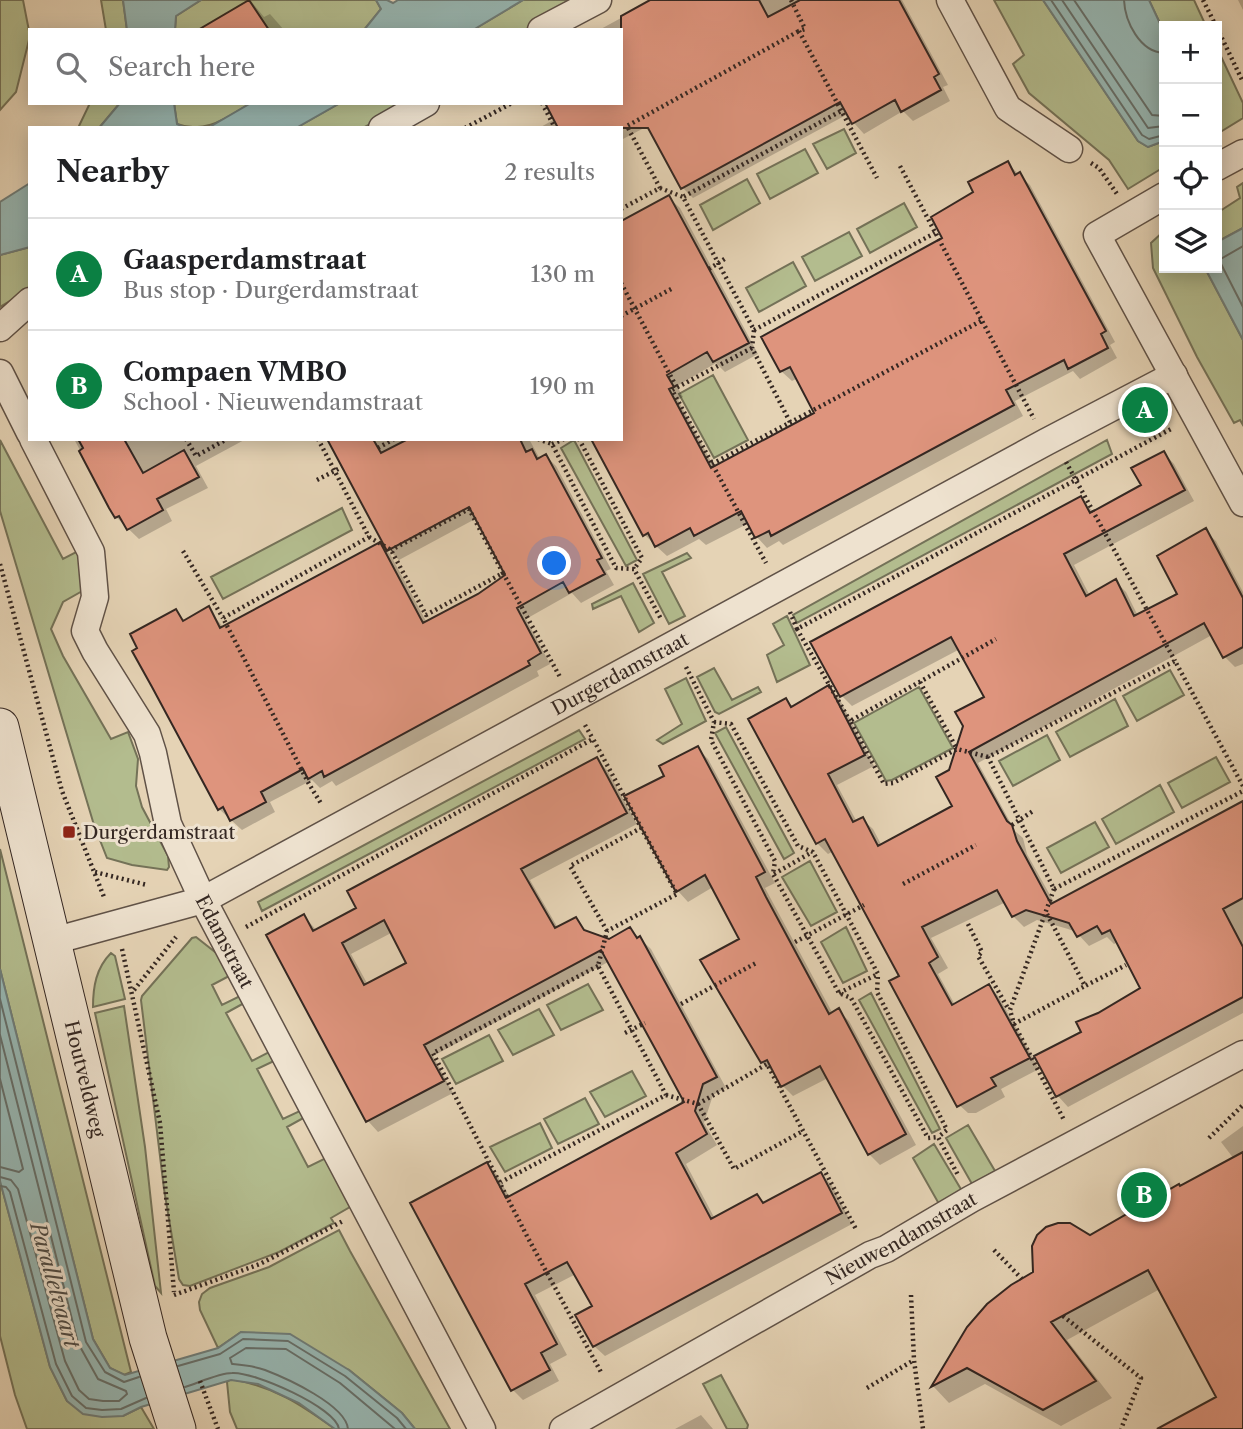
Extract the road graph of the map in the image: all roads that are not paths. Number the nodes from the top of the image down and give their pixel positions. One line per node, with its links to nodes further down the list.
1 (598, 0): 3 (street)
2 (950, 0): 6 (street)
3 (545, 28)
4 (422, 105): 5 (street)
5 (386, 126)
6 (1069, 149)
7 (1243, 153): 8 (street)
8 (1222, 164)
9 (1159, 199): 13 (street)
10 (28, 304): 11 (street)
11 (0, 328)
12 (0, 373): 14 (street)
13 (1174, 375): 16 (street); 18 (street, Durgerdamstraat)
14 (28, 429)
15 (34, 441): 18 (street, Edamstraat)
16 (1243, 503)
17 (0, 727): 19 (street, Houtveldweg)
18 (203, 900): 19 (street, Durgerdamstraat); 22 (street, Edamstraat)
19 (53, 941): 21 (street, Houtveldweg)
20 (1243, 1054): 23 (street, Nieuwendamstraat)
21 (177, 1429)
22 (482, 1429)
23 (562, 1429)

